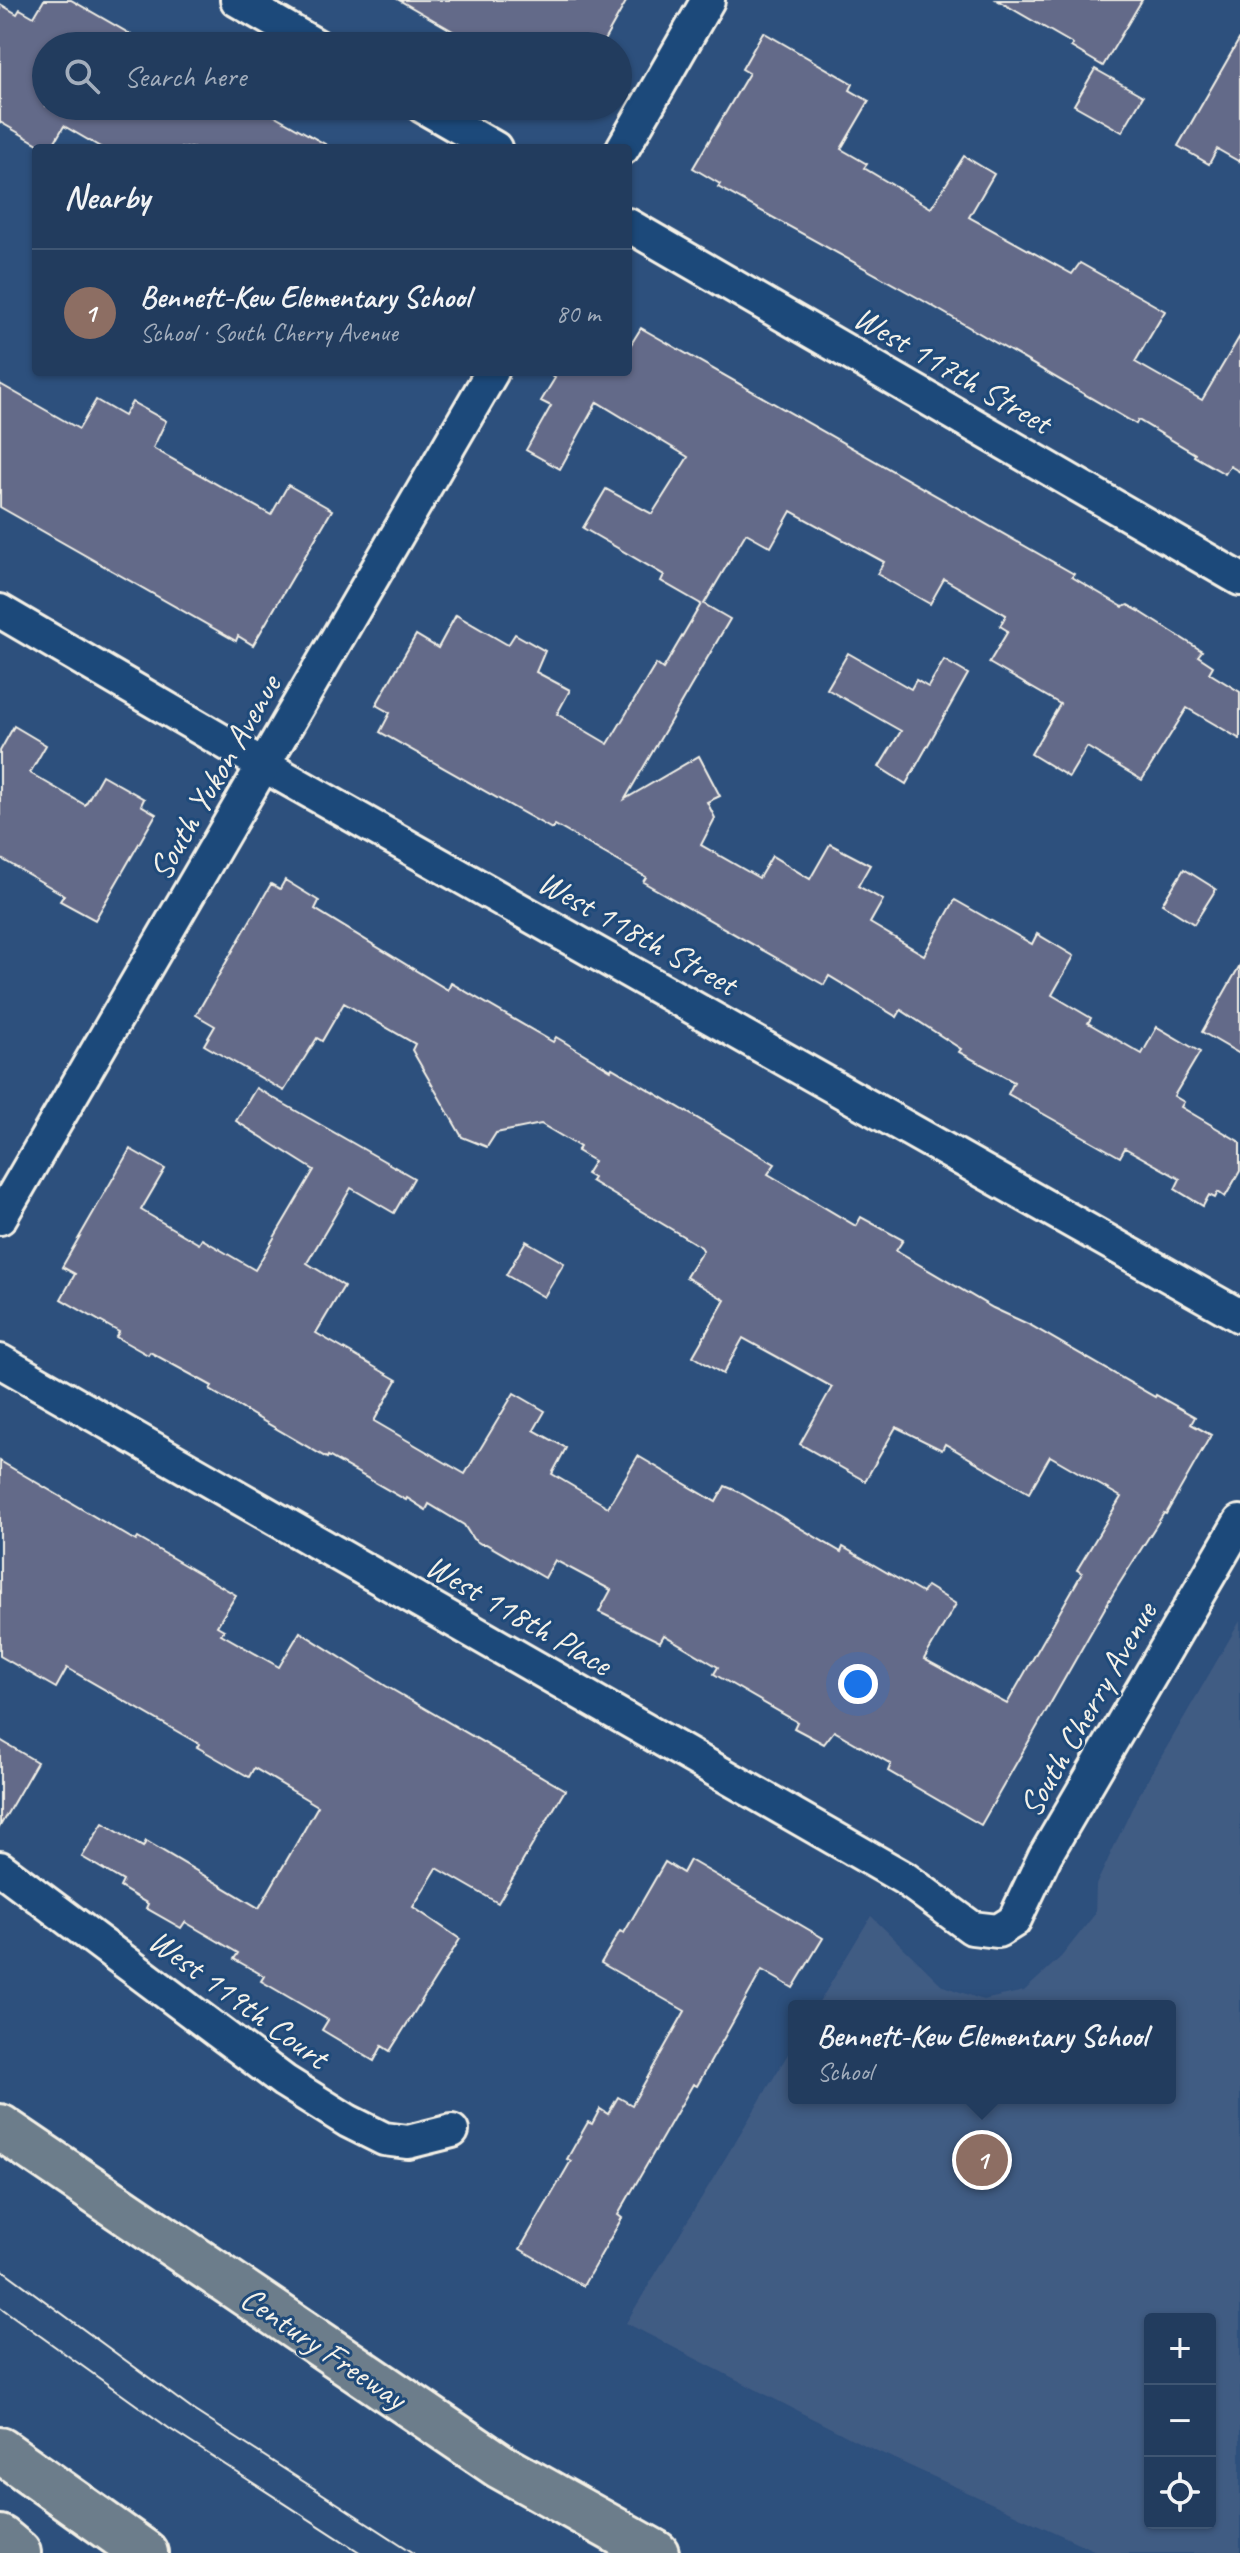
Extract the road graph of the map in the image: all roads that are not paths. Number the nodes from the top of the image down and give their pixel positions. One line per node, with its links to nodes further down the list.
1 (237, 0): 3 (street)
2 (708, 0): 6 (street)
3 (293, 32)
4 (446, 120): 5 (street)
5 (488, 144)
6 (625, 144)
7 (632, 227): 9 (street, West 117th Street)
8 (490, 376): 11 (street, South Yukon Avenue)
9 (1240, 579)
10 (0, 611): 11 (street, West 118th Street)
11 (265, 766): 12 (street, South Yukon Avenue); 13 (street, West 118th Street)
12 (0, 1218)
13 (1240, 1316)
14 (0, 1361): 17 (street, West 118th Place)
15 (1240, 1522): 17 (street, South Cherry Avenue)
16 (0, 1868): 19 (street, West 119th Court)
17 (998, 1931)
18 (0, 2127): 24 (highway, Century Freeway)
19 (452, 2131)
20 (0, 2450): 23 (highway)
21 (0, 2538): 22 (highway)
22 (18, 2553)
23 (145, 2553)
24 (656, 2553)

